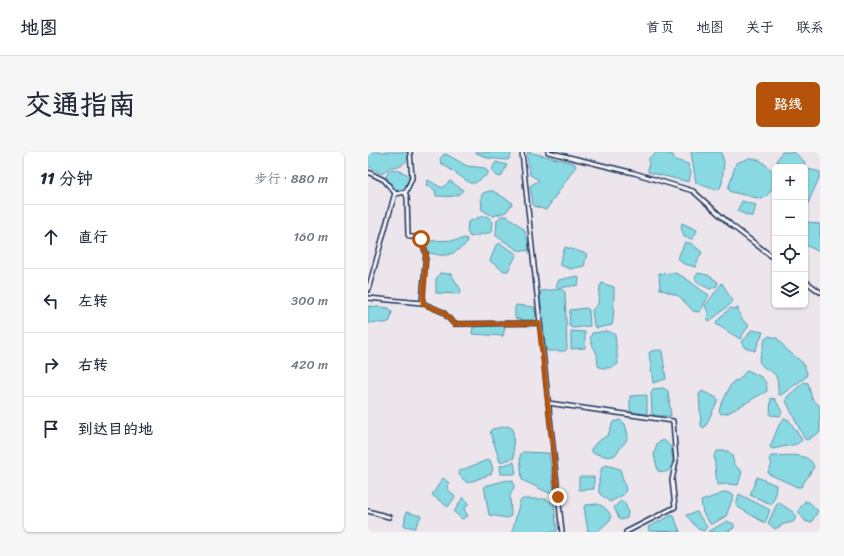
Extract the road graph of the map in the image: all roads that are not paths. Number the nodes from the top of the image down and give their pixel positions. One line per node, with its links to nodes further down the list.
1 (410, 152): 6 (street)
2 (522, 152): 13 (street)
3 (548, 152): 7 (street)
4 (368, 172): 5 (street)
5 (395, 194): 6 (street); 9 (street)
6 (405, 194): 12 (street)
7 (772, 257)
8 (808, 284): 10 (street)
9 (368, 290)
10 (820, 292)
11 (368, 298): 12 (street)
12 (422, 302): 13 (street)
13 (539, 323): 14 (street)
14 (548, 403): 17 (street); 18 (street)
15 (368, 512): 16 (street)
16 (389, 517)
17 (562, 532)
18 (626, 532)

